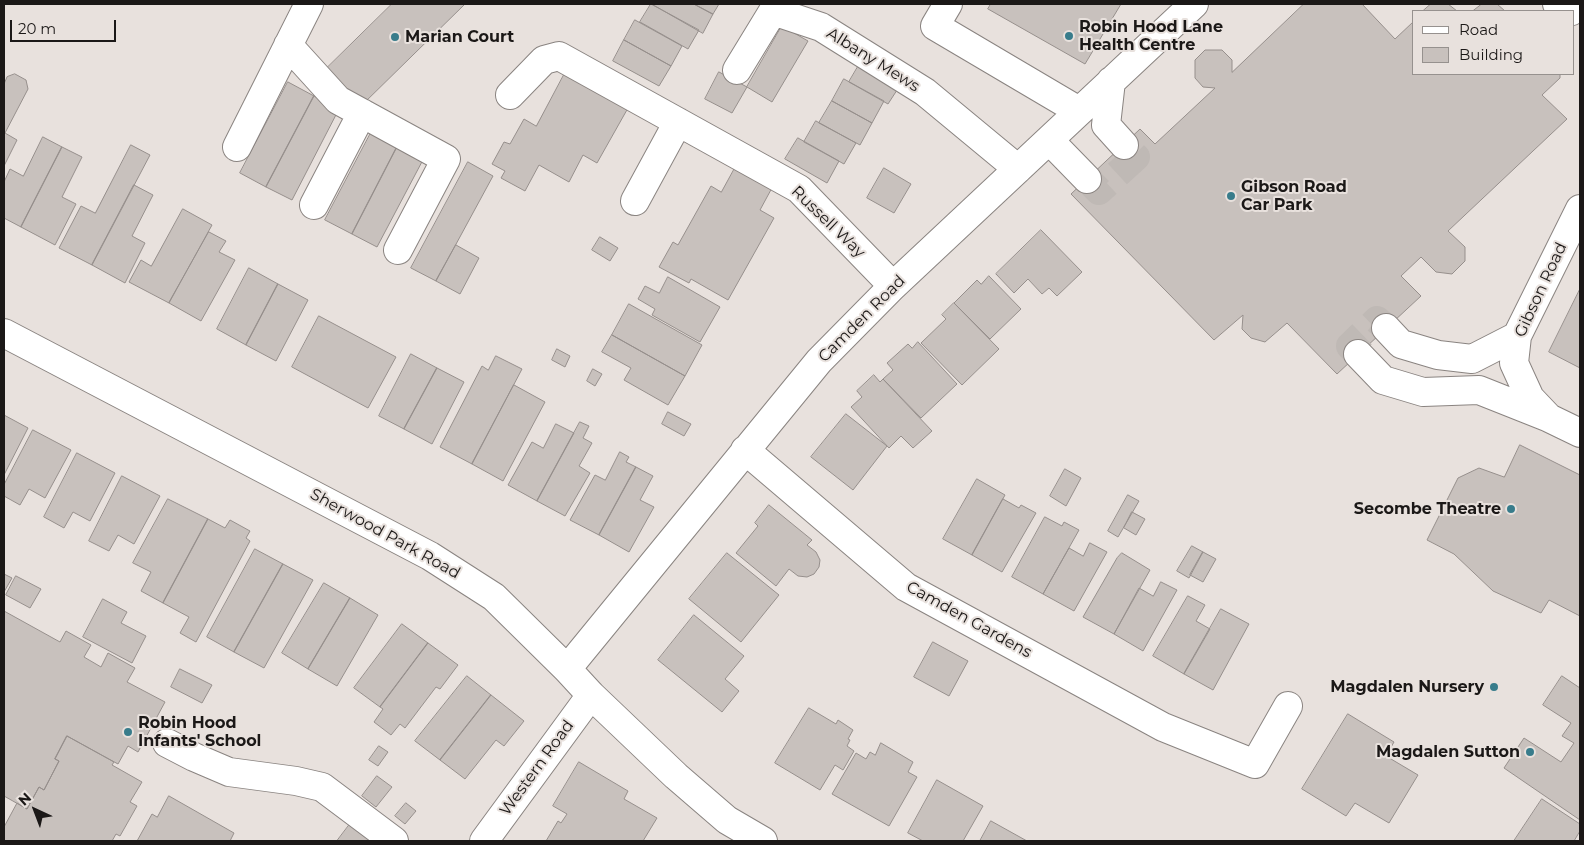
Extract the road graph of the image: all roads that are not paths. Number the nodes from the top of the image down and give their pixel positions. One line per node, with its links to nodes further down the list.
1 (309, 4): 6 (street)
2 (948, 4): 10 (street)
3 (1194, 4): 8 (street, Camden Road)
4 (1557, 4): 5 (street)
5 (1570, 10)
6 (288, 44): 11 (street); 15 (street)
7 (737, 70): 16 (street, Albany Mews)
8 (1111, 81): 10 (street, Camden Road); 14 (street)
9 (510, 95): 12 (street, Russell Way)
10 (1079, 112): 13 (street, Camden Road)
11 (362, 113): 19 (street); 21 (street)
12 (678, 122): 18 (street); 22 (street, Russell Way)
13 (1049, 140): 16 (street, Camden Road); 17 (street)
14 (1124, 144)
15 (237, 147)
16 (1018, 168): 22 (street, Camden Road)
17 (1087, 179)
18 (635, 202)
19 (314, 205)
20 (1580, 210): 25 (street, Gibson Road)
21 (398, 250)
22 (893, 286): 29 (street, Camden Road)
23 (1386, 328): 25 (street)
24 (4, 333): 30 (street, Sherwood Park Road)
25 (1516, 336): 27 (street, Gibson Road)
26 (1358, 354): 27 (street)
27 (1549, 418): 28 (street, Gibson Road)
28 (1580, 433)
29 (746, 450): 30 (street, Camden Road); 32 (street, Camden Gardens)
30 (567, 669): 31 (street, Sherwood Park Road)
31 (591, 695): 35 (street, Western Road); 36 (street, Sherwood Park Road)
32 (1288, 706)
33 (167, 742): 34 (street)
34 (394, 841)
35 (484, 841)
36 (763, 841)

